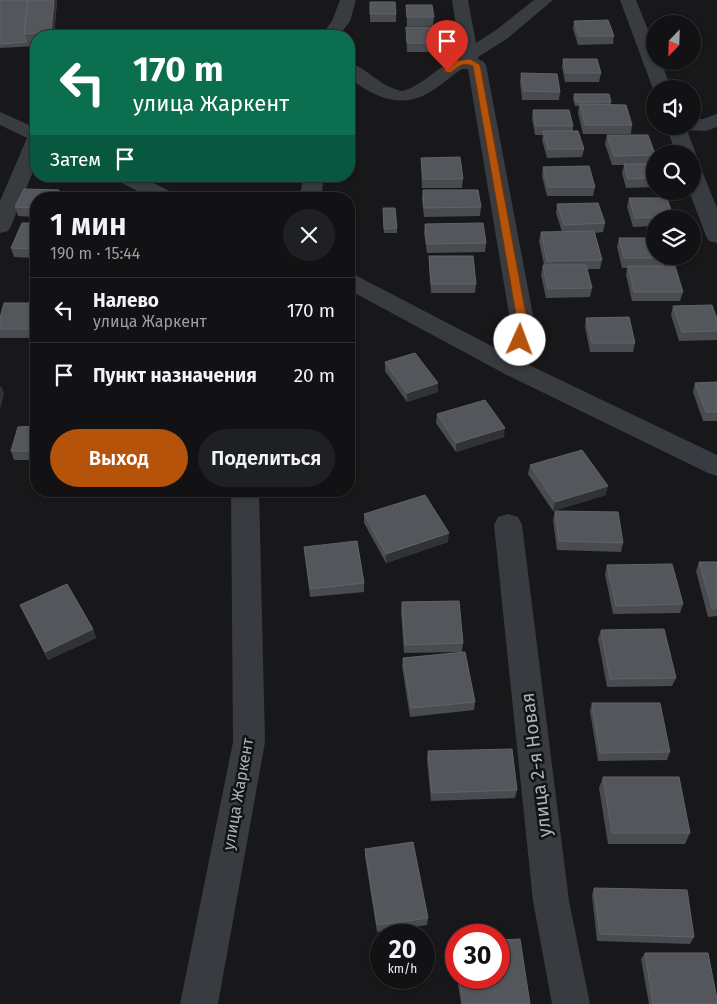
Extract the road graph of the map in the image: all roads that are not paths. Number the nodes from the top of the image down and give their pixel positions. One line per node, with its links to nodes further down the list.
1 (348, 0): 5 (street)
2 (460, 0): 6 (street)
3 (545, 0): 6 (street)
4 (628, 0): 8 (street)
5 (334, 30)
6 (466, 60): 7 (street); 20 (street)
7 (355, 73)
8 (659, 80)
9 (0, 118): 12 (street)
10 (717, 120): 11 (street)
11 (701, 125)
12 (30, 132)
13 (30, 154): 17 (street)
14 (135, 182): 15 (street)
15 (156, 192)
16 (701, 194): 18 (street)
17 (0, 226)
18 (717, 236)
19 (355, 284): 20 (street)
20 (514, 368): 21 (street)
21 (717, 466)
22 (245, 497): 24 (street, улица Жаркент)
23 (508, 525): 25 (street, улица 2-я Новая)
24 (199, 1004)
25 (571, 1004)

